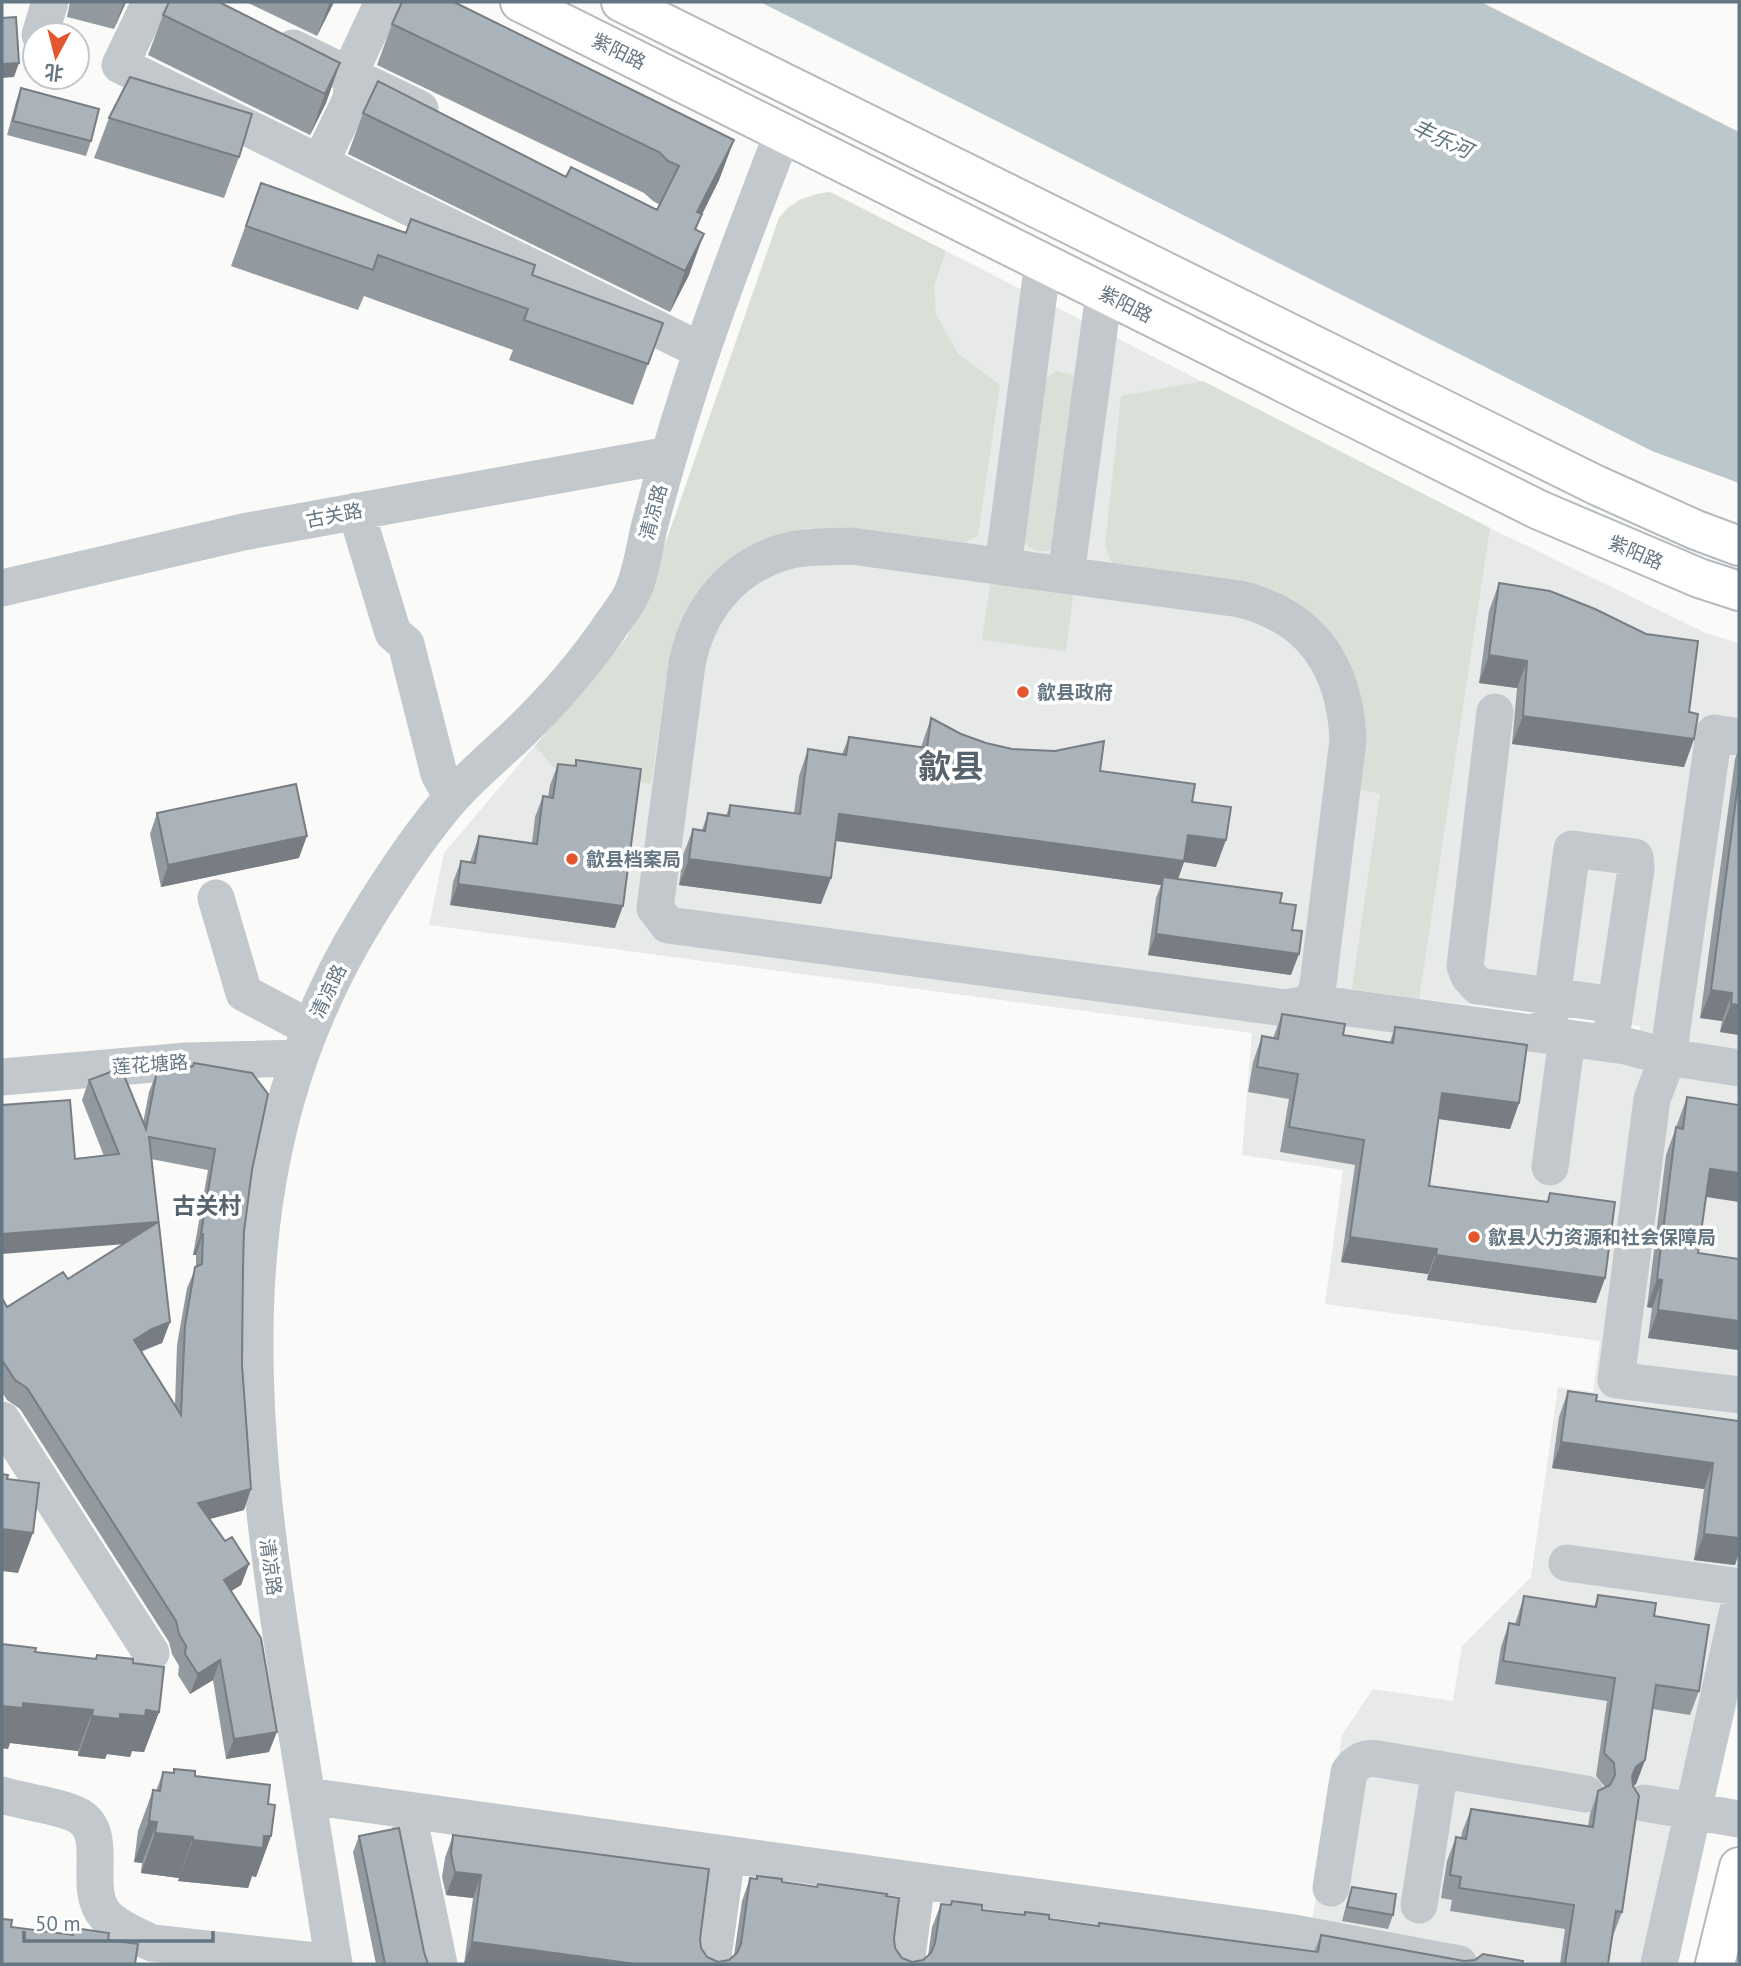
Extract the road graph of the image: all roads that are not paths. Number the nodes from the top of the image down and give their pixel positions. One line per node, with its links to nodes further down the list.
1 (50, 2): 6 (street)
2 (155, 2): 11 (street)
3 (383, 2): 8 (street)
4 (520, 2): 10 (main road, 紫阳路)
5 (621, 2): 17 (main road)
6 (44, 21)
7 (269, 36): 8 (street)
8 (353, 76): 9 (street); 11 (street)
9 (451, 124)
10 (783, 132): 12 (main road, 紫阳路); 14 (street, 清凉路)
11 (320, 163): 14 (street)
12 (1043, 262): 13 (main road, 紫阳路); 18 (street)
13 (1104, 293): 19 (street); 21 (main road, 紫阳路)
14 (702, 351): 15 (street, 清凉路)
15 (669, 455): 16 (street, 古关路); 24 (street, 清凉路)
16 (356, 511): 20 (street, 古关路); 24 (street)
17 (1739, 546)
18 (1003, 567): 19 (street); 27 (street)
19 (1066, 575): 27 (street)
20 (2, 588)
21 (1739, 591)
22 (1496, 712): 26 (street)
23 (1739, 737): 32 (street)
24 (452, 797): 30 (street, 清凉路)
25 (216, 898): 30 (street)
26 (1552, 996): 28 (street); 28 (street); 29 (street)
27 (1313, 1003): 29 (street)
28 (1616, 1005): 31 (street)
29 (1557, 1037): 31 (street); 35 (street)
30 (304, 1043): 34 (street, 莲花塘路); 45 (street, 清凉路)
31 (1610, 1044): 32 (street)
32 (1668, 1057): 33 (street); 36 (street)
33 (1739, 1068)
34 (4, 1069)
35 (1549, 1167)
36 (1739, 1395)
37 (2, 1420): 41 (street)
38 (1567, 1563): 39 (street)
39 (1739, 1587)
40 (1739, 1605): 48 (street)
41 (151, 1653)
42 (1440, 1769): 43 (street); 53 (street); 54 (street)
43 (1586, 1794)
44 (2, 1795): 55 (street)
45 (307, 1796): 47 (street); 55 (street, 清凉路)
46 (1644, 1803): 48 (street)
47 (407, 1810): 50 (street); 56 (street)
48 (1693, 1811): 49 (street); 60 (street)
49 (1739, 1819)
50 (727, 1855): 52 (street); 57 (street)
51 (1739, 1867): 61 (main road)
52 (917, 1881): 58 (street); 59 (street)
53 (1331, 1888)
54 (1419, 1905)
55 (334, 1963)
56 (439, 1964)
57 (712, 1964)
58 (906, 1964)
59 (1459, 1964)
60 (1659, 1964)
61 (1715, 1964)

